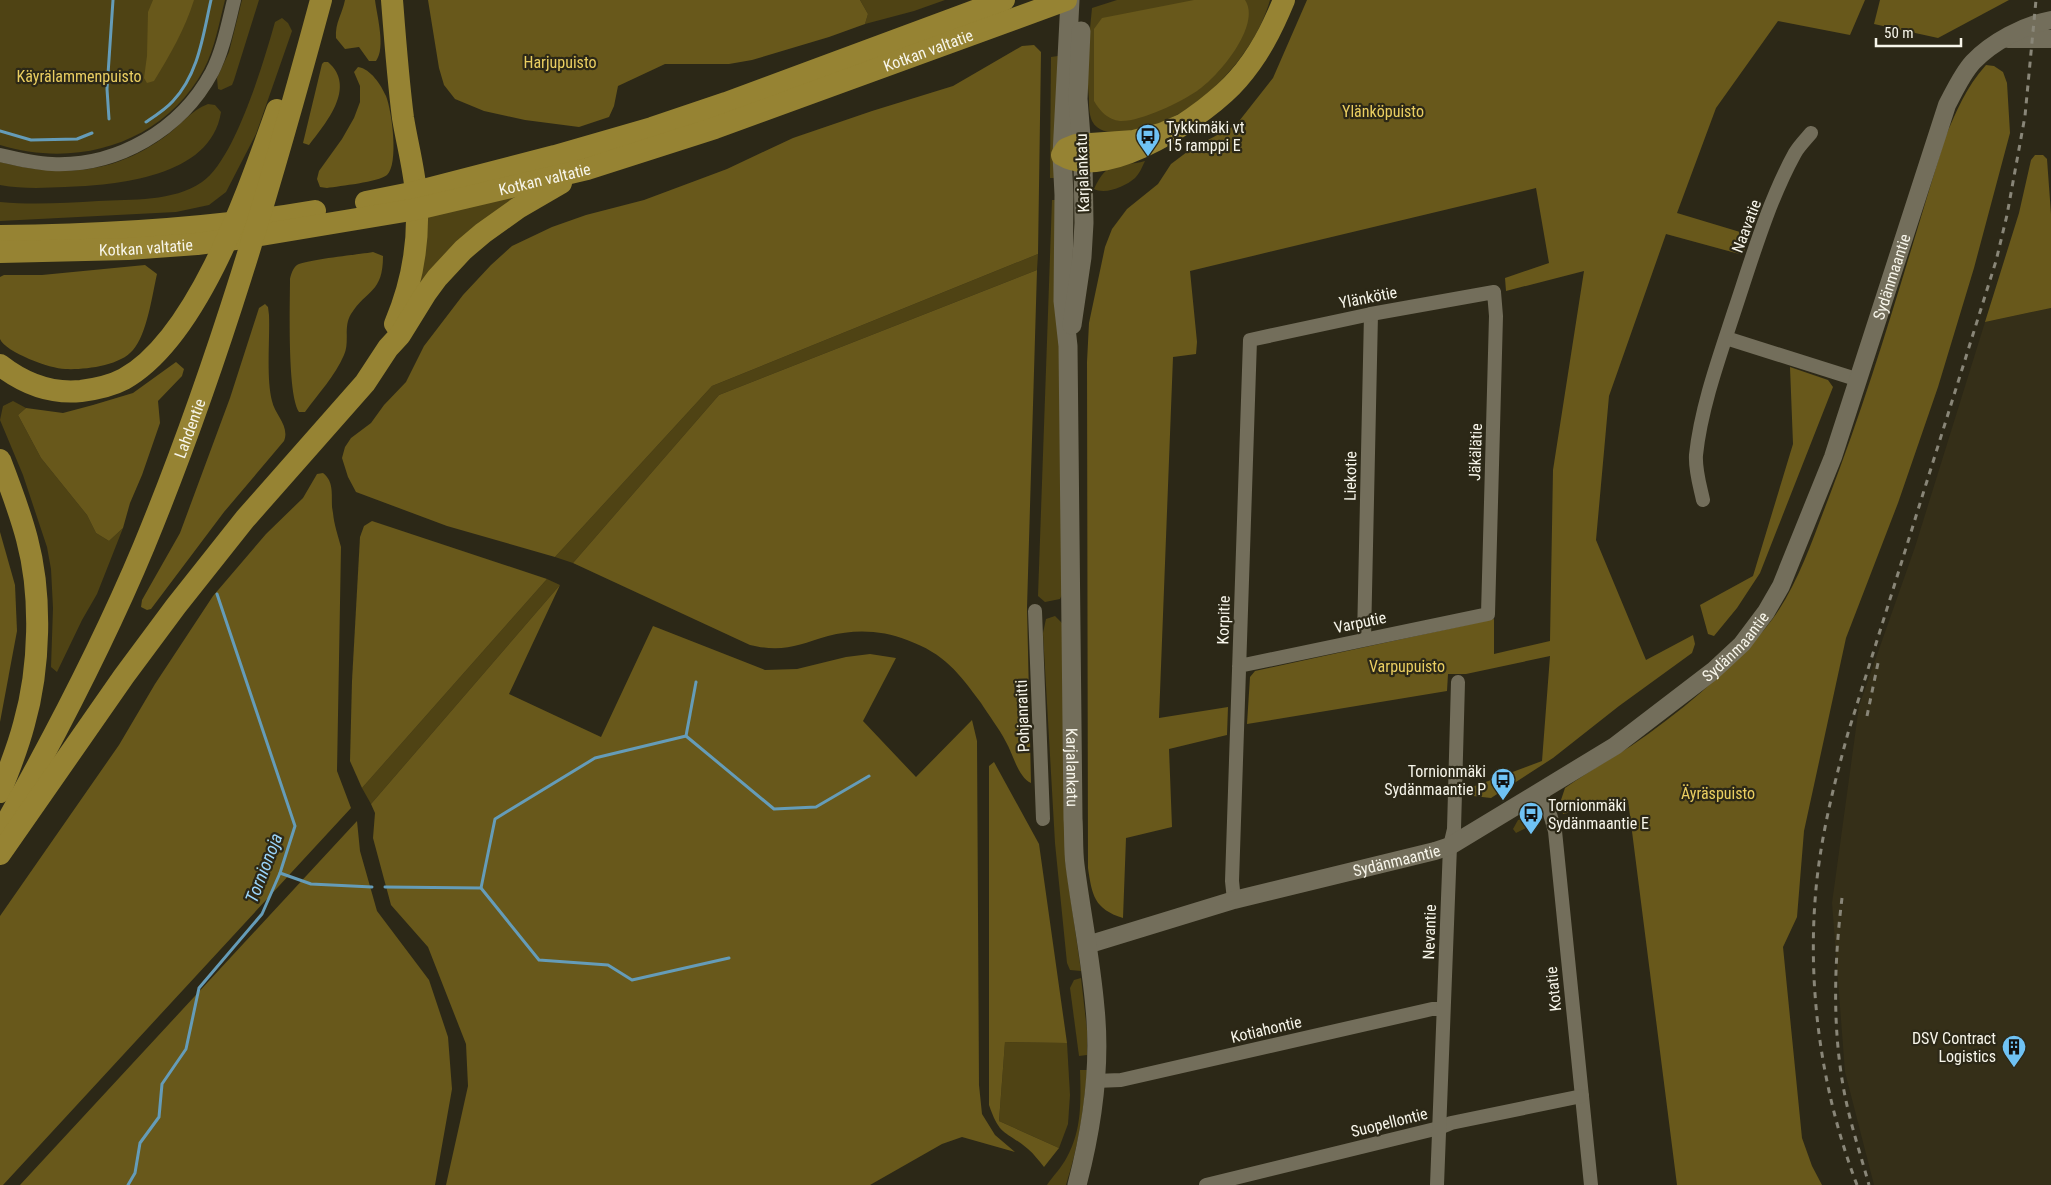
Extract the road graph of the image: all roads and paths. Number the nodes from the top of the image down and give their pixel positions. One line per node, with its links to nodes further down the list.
1 (234, 0): 16 (street)
2 (314, 0): 29 (highway)
3 (321, 0): 41 (highway, Lahdentie)
4 (392, 0): 19 (highway)
5 (1004, 0): 19 (highway, Kotkan valtatie)
6 (1066, 0): 18 (highway, Kotkan valtatie)
7 (1070, 0): 13 (main road, Karjalankatu)
8 (1083, 0): 13 (main road, Karjalankatu)
9 (1282, 2): 15 (highway)
10 (2051, 20): 11 (street, Sydänmaantie)
11 (2005, 39): 12 (street); 30 (street, Sydänmaantie)
12 (2051, 39)
13 (1073, 55): 15 (main road, Karjalankatu); 17 (main road, Karjalankatu)
14 (1812, 133): 25 (street, Naavatie)
15 (1082, 153): 17 (highway); 27 (main road, Karjalankatu)
16 (0, 155)
17 (1062, 155): 27 (main road, Karjalankatu)
18 (587, 170): 19 (highway, Kotkan valtatie); 28 (highway)
19 (417, 200): 20 (highway, Kotkan valtatie); 28 (highway)
20 (199, 235): 21 (highway, Kotkan valtatie); 22 (highway, Kotkan valtatie)
21 (0, 236)
22 (0, 252)
23 (1494, 292): 24 (street, Ylänkötie); 34 (street, Jäkälätie)
24 (1371, 314): 26 (street, Ylänkötie); 35 (street, Liekotie)
25 (1726, 338): 30 (street); 32 (street, Naavatie)
26 (1250, 340): 36 (street, Korpitie)
27 (1068, 346): 45 (main road, Karjalankatu)
28 (388, 348): 43 (highway)
29 (0, 365)
30 (1860, 380): 39 (street, Sydänmaantie)
31 (0, 460): 38 (highway)
32 (1703, 500)
33 (1035, 611): 40 (street, Pohjanraitti)
34 (1488, 614): 35 (street, Varputie)
35 (1364, 639): 36 (street, Varputie)
36 (1239, 666): 44 (street, Korpitie)
37 (1458, 682): 42 (street, Nevantie)
38 (0, 792)
39 (1538, 794): 42 (street, Sydänmaantie); 48 (street, Kotatie)
40 (1043, 819)
41 (0, 835)
42 (1450, 846): 44 (street, Sydänmaantie); 46 (street, Nevantie)
43 (0, 854)
44 (1234, 900): 45 (street, Sydänmaantie)
45 (1087, 945): 47 (main road, Karjalankatu)
46 (1443, 1009): 47 (street, Kotiahontie); 49 (street, Nevantie)
47 (1096, 1081): 50 (main road, Karjalankatu)
48 (1582, 1096): 49 (street, Suopellontie); 53 (street, Kotatie)
49 (1439, 1128): 51 (street, Suopellontie); 52 (street, Nevantie)
50 (1077, 1185)
51 (1206, 1185)
52 (1437, 1185)
53 (1592, 1185)

